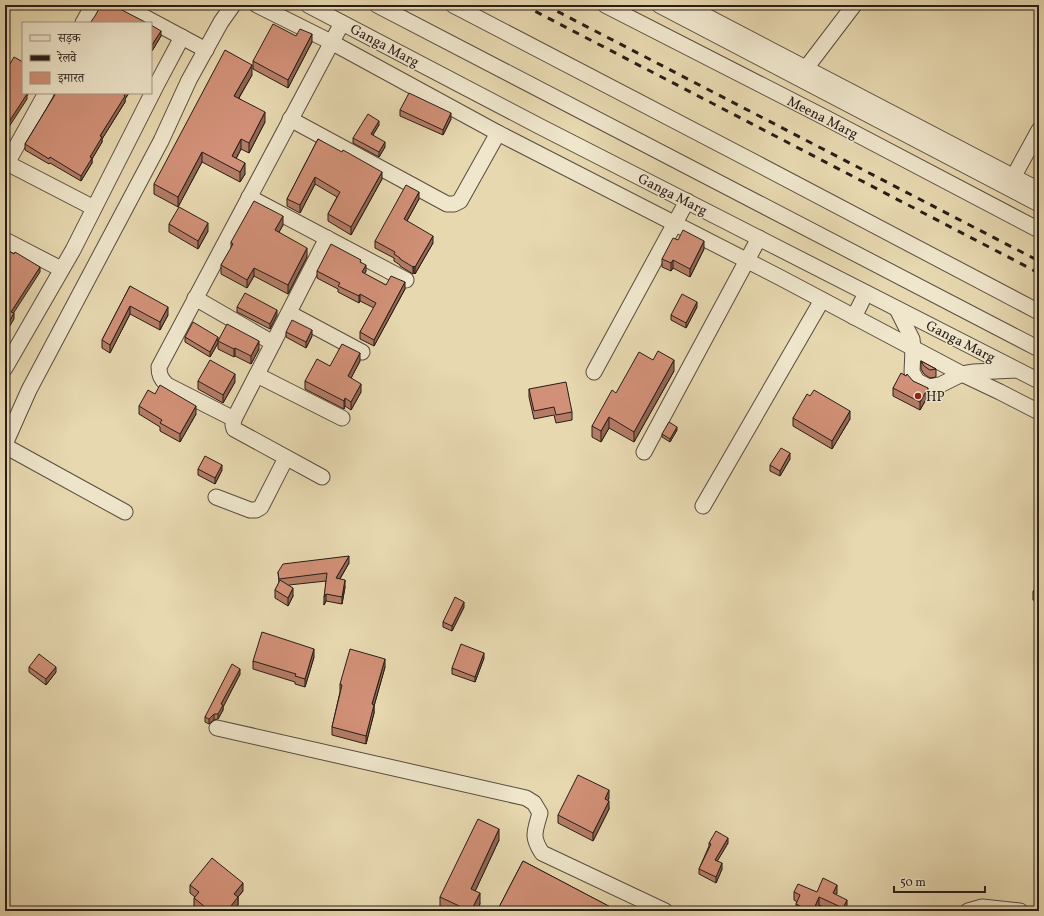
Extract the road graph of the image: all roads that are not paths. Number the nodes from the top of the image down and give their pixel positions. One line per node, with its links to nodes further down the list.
1 (92, 5): 12 (street)
2 (122, 5): 14 (street)
3 (233, 5): 16 (street)
4 (257, 5): 15 (street)
5 (308, 5): 13 (street, Ganga Marg)
6 (376, 5): 48 (street, Ganga Marg)
7 (452, 5): 43 (street)
8 (605, 5): 32 (street, Meena Marg)
9 (659, 5): 17 (street, Meena Marg)
10 (685, 5): 17 (street)
11 (854, 5): 17 (street)
12 (84, 22)
13 (342, 22): 15 (street); 28 (street, Ganga Marg)
14 (182, 37): 16 (street); 18 (street)
15 (331, 42): 21 (street); 23 (street)
16 (206, 50): 59 (street)
17 (802, 73): 25 (street)
18 (152, 92)
19 (45, 94): 24 (street)
20 (151, 94): 30 (street)
21 (290, 119): 23 (street); 27 (street)
22 (1039, 130): 25 (street)
23 (498, 133): 31 (street)
24 (6, 165): 30 (street)
25 (1011, 182): 26 (street); 29 (street)
26 (1039, 190)
27 (249, 197): 33 (street); 40 (street)
28 (688, 201): 31 (street); 34 (street, Ganga Marg)
29 (1039, 204)
30 (94, 208): 37 (street)
31 (675, 224): 36 (street); 52 (street)
32 (1039, 230)
33 (327, 238): 38 (street); 44 (street)
34 (759, 238): 36 (street); 39 (street, Ganga Marg)
35 (5, 240): 37 (street)
36 (747, 261): 41 (street); 60 (street)
37 (62, 269): 50 (street)
38 (406, 280)
39 (866, 293): 42 (street, Ganga Marg); 45 (street)
40 (195, 298): 46 (street); 58 (street)
41 (822, 300): 45 (street); 64 (street)
42 (897, 309): 47 (street); 51 (street, Ganga Marg)
43 (1039, 312)
44 (289, 313): 46 (street); 49 (street)
45 (854, 317): 47 (street)
46 (273, 343): 54 (street)
47 (913, 349): 53 (street); 53 (street)
48 (1039, 349)
49 (362, 352)
50 (5, 368)
51 (1017, 370): 53 (street); 55 (street, Ganga Marg)
52 (594, 372)
53 (962, 374): 56 (street)
54 (257, 375): 57 (street); 58 (street)
55 (1039, 381)
56 (1039, 412)
57 (342, 418)
58 (234, 419): 61 (street)
59 (5, 445): 65 (street)
60 (644, 452)
61 (286, 458): 62 (street); 63 (street)
62 (322, 477)
63 (216, 497)
64 (703, 506)
65 (125, 512)
66 (217, 728): 67 (street)
67 (665, 911)
68 (968, 911): 69 (street)
69 (1020, 911)

